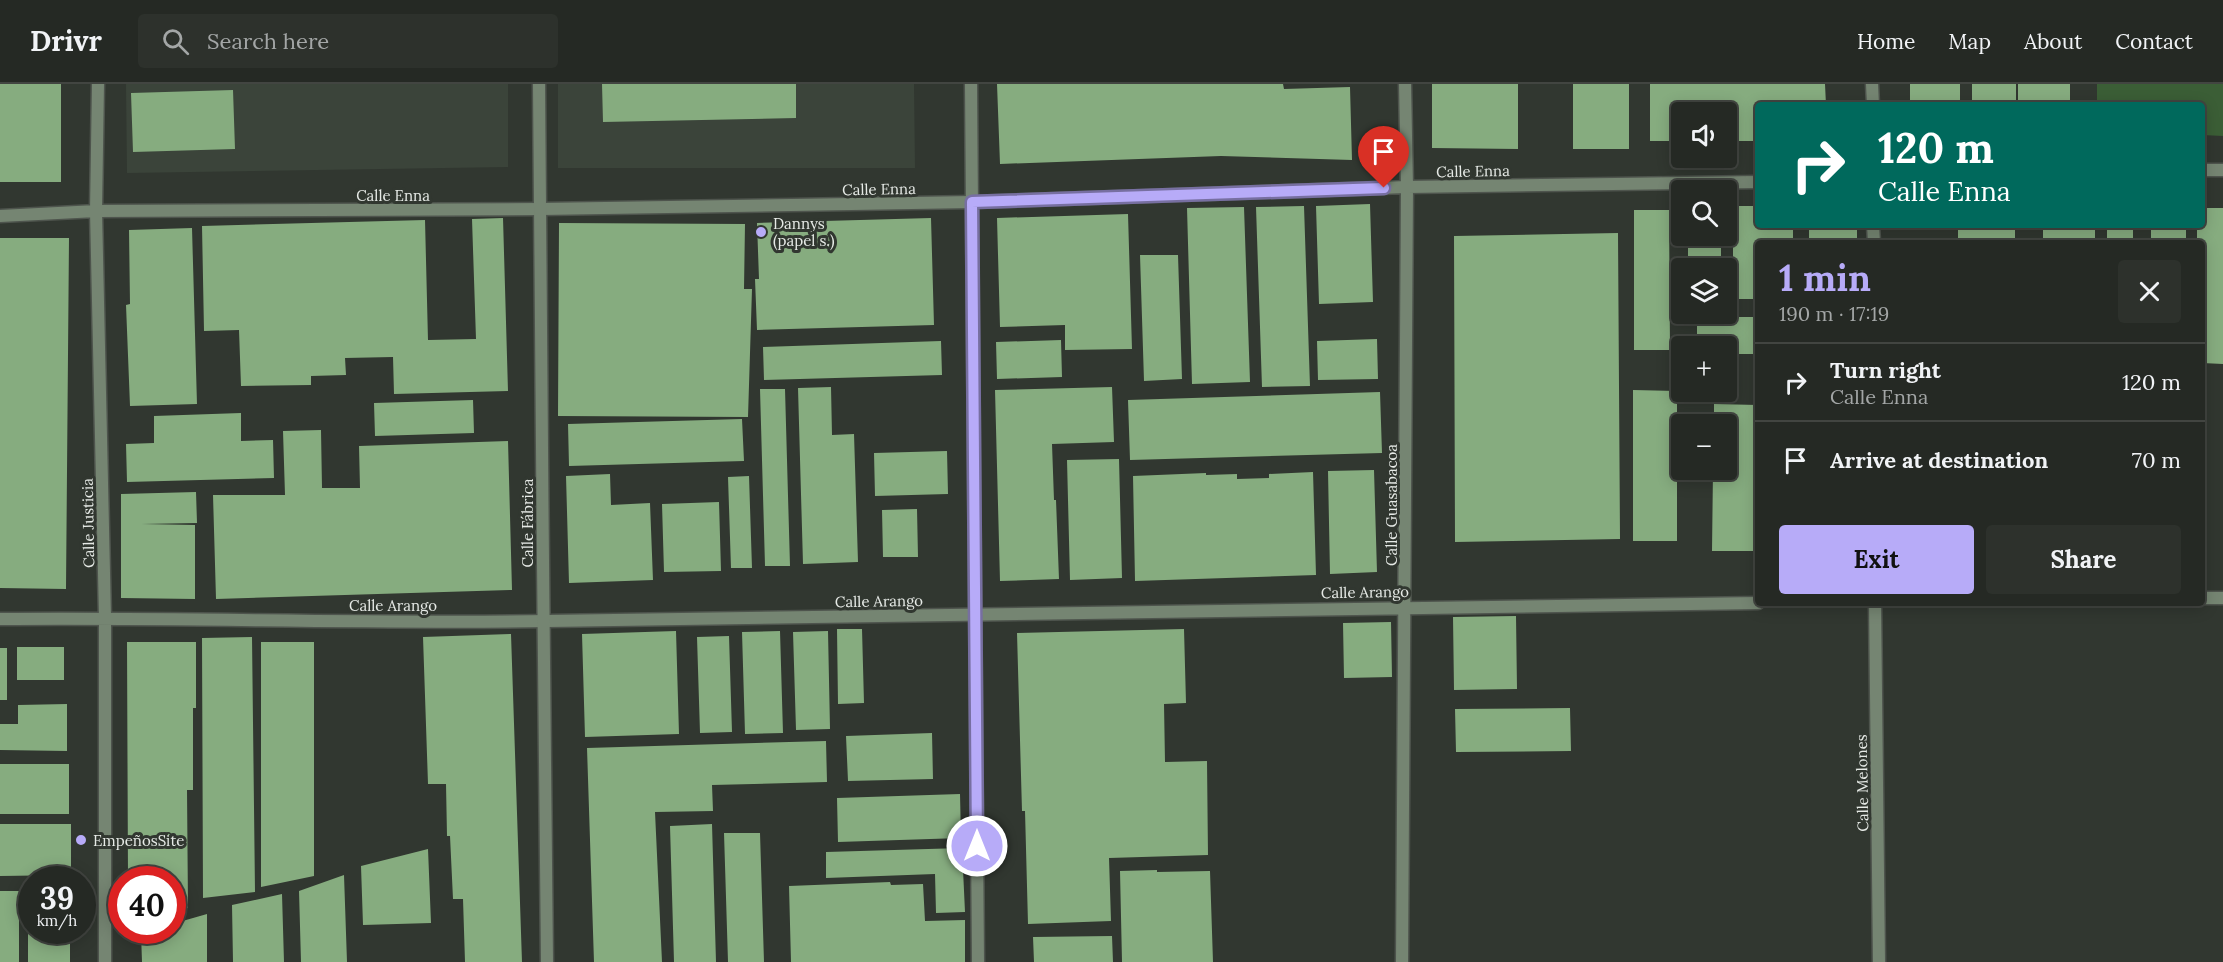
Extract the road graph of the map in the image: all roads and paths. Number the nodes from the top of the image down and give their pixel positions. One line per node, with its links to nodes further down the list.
1 (98, 84): 13 (street, Calle Justicia)
2 (539, 84): 12 (street, Calle Fábrica)
3 (971, 84): 11 (street)
4 (1405, 84): 10 (street, Calle Guasabacoa)
5 (1872, 84): 6 (street)
6 (1873, 102)
7 (2205, 170): 8 (street)
8 (2223, 170)
9 (1755, 182): 10 (street, Calle Enna)
10 (1407, 187): 11 (street, Calle Enna); 18 (street, Calle Guasabacoa)
11 (972, 202): 12 (street, Calle Enna); 20 (street)
12 (540, 210): 13 (street, Calle Enna); 23 (street, Calle Fábrica)
13 (96, 212): 14 (street, Calle Enna); 21 (street, Calle Justicia)
14 (0, 216)
15 (2205, 598): 16 (street)
16 (2223, 598)
17 (1755, 603): 18 (street, Calle Arango)
18 (1406, 606): 20 (street, Calle Arango); 27 (street, Calle Guasabacoa)
19 (1875, 606): 28 (street, Calle Melones)
20 (975, 615): 23 (street, Calle Arango); 26 (street)
21 (105, 618): 22 (street, Calle Arango); 23 (street, Calle Arango); 24 (street, Calle Justicia)
22 (0, 619)
23 (542, 621): 25 (street, Calle Fábrica)
24 (105, 962)
25 (547, 962)
26 (978, 962)
27 (1402, 962)
28 (1879, 962)

